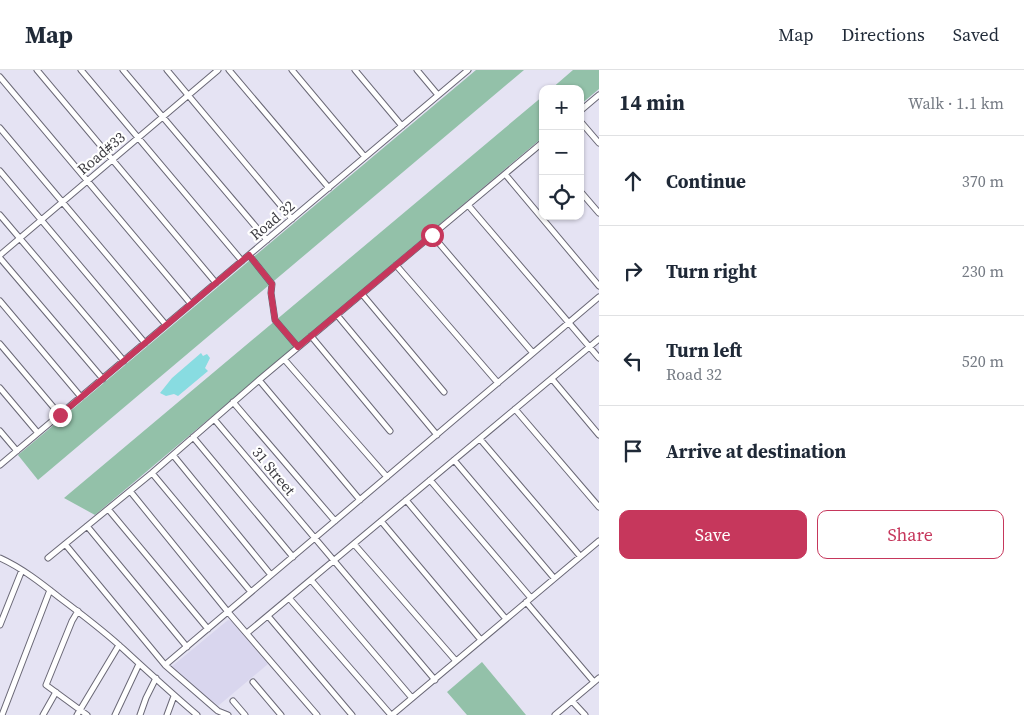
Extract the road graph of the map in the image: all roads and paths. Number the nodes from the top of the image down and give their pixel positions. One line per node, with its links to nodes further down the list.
1 (37, 70): 24 (street)
2 (81, 70): 20 (street)
3 (123, 70): 16 (street)
4 (166, 70): 14 (street)
5 (218, 70): 14 (street, Road#33)
6 (229, 70): 28 (street)
7 (292, 70): 23 (street)
8 (355, 70): 17 (street)
9 (417, 70): 12 (street)
10 (468, 70): 12 (street, Road 32)
11 (0, 77): 27 (street)
12 (438, 95): 17 (street, Road 32)
13 (599, 95): 15 (street)
14 (188, 96): 16 (street, Road#33); 34 (street)
15 (584, 108)
16 (162, 117): 20 (street, Road#33); 38 (street)
17 (402, 126): 23 (street, Road 32)
18 (584, 126): 21 (street)
19 (0, 128): 30 (street)
20 (138, 138): 24 (street, Road#33); 41 (street)
21 (599, 143)
22 (539, 147): 26 (street)
23 (365, 157): 28 (street, Road 32)
24 (113, 160): 27 (street, Road#33); 43 (street)
25 (0, 171): 35 (street)
26 (505, 174): 31 (street); 44 (street)
27 (88, 181): 30 (street, Road#33); 48 (street)
28 (329, 188): 34 (street, Road 32)
29 (584, 196): 32 (street)
30 (63, 202): 35 (street, Road#33); 51 (street)
31 (468, 205): 36 (street); 50 (street)
32 (599, 213)
33 (0, 215): 37 (street)
34 (292, 219): 38 (street, Road 32)
35 (41, 220): 37 (street, Road#33); 54 (street)
36 (432, 235): 42 (street); 58 (street)
37 (19, 238): 40 (street, Road#33); 61 (street)
38 (267, 240): 39 (street, Road 32)
39 (249, 255): 41 (street, Road 32); 56 (street)
40 (0, 256): 62 (street)
41 (242, 261): 43 (street, Road 32)
42 (396, 265): 45 (street); 65 (street)
43 (216, 283): 48 (street, Road 32)
44 (599, 286)
45 (362, 294): 49 (street); 67 (street)
46 (599, 298): 50 (street)
47 (0, 301): 68 (street)
48 (192, 304): 51 (street, Road 32)
49 (336, 315): 52 (street); 77 (street)
50 (569, 323): 57 (street); 58 (street)
51 (166, 325): 54 (street, Road 32)
52 (311, 336): 56 (street); 73 (street)
53 (599, 339): 57 (street)
54 (145, 343): 61 (street, Road 32)
55 (0, 344): 71 (street)
56 (298, 347): 60 (street)
57 (590, 347): 59 (street); 63 (street)
58 (533, 353): 65 (street)
59 (599, 358)
60 (284, 359): 64 (street); 85 (street)
61 (124, 361): 62 (street, Road 32)
62 (103, 379): 68 (street, Road 32)
63 (552, 379): 70 (street); 76 (street)
64 (258, 380): 69 (street); 88 (street)
65 (498, 383): 77 (street)
66 (0, 388): 75 (street)
67 (444, 392)
68 (81, 397): 71 (street, Road 32)
69 (233, 402): 72 (street); 92 (street)
70 (515, 409): 79 (street); 90 (street)
71 (60, 415): 75 (street, Road 32)
72 (214, 419): 78 (street); 95 (street, 31 Street)
73 (390, 430)
74 (0, 431): 80 (street)
75 (38, 433): 80 (street, Road 32)
76 (599, 434)
77 (437, 435): 85 (street)
78 (193, 437): 81 (street); 100 (street)
79 (480, 439): 82 (street); 99 (street)
80 (17, 451): 83 (street, Road 32)
81 (173, 455): 84 (street); 105 (street)
82 (454, 460): 86 (street); 106 (street)
83 (0, 466)
84 (152, 473): 87 (street); 109 (street)
85 (387, 478): 88 (street)
86 (430, 480): 89 (street); 111 (street)
87 (130, 490): 91 (street); 113 (street)
88 (360, 500): 92 (street)
89 (406, 500): 93 (street); 115 (street)
90 (599, 507)
91 (108, 508): 94 (street); 117 (street)
92 (335, 521): 95 (street)
93 (381, 521): 98 (street); 119 (street)
94 (87, 526): 97 (street); 121 (street)
95 (314, 539): 100 (street); 103 (street, 31 Street)
96 (599, 540): 99 (street)
97 (65, 544): 102 (street); 124 (street)
98 (354, 544): 103 (street); 122 (street)
99 (580, 556): 106 (street)
100 (293, 557): 105 (street)
101 (0, 558): 104 (street)
102 (48, 558)
103 (333, 561): 107 (street); 126 (street, 31 Street)
104 (22, 570): 108 (street); 116 (street)
105 (271, 575): 109 (street)
106 (554, 578): 111 (street)
107 (311, 580): 110 (street); 131 (street)
108 (50, 590): 112 (street); 135 (street)
109 (251, 592): 113 (street)
110 (289, 598): 114 (street); 147 (street)
111 (528, 600): 115 (street); 127 (street)
112 (78, 611): 120 (street); 129 (street)
113 (228, 612): 117 (street); 118 (street)
114 (268, 616): 118 (street); 146 (street)
115 (506, 619): 119 (street)
116 (0, 625)
117 (208, 629): 121 (street)
118 (247, 634): 145 (street)
119 (481, 640): 122 (street)
120 (119, 645): 123 (street); 134 (street)
121 (186, 647): 124 (street)
122 (456, 661): 126 (street)
123 (139, 664): 125 (street); 138 (street)
124 (165, 665): 142 (street)
125 (156, 678): 130 (street); 139 (street)
126 (435, 680): 131 (street)
127 (597, 680): 133 (street)
128 (253, 682): 144 (street)
129 (56, 692): 134 (street); 136 (street)
130 (174, 696): 140 (street); 141 (street)
131 (412, 698): 147 (street)
132 (234, 701): 143 (street)
133 (572, 701): 148 (street); 149 (street)
134 (79, 712): 137 (street)
135 (2, 715)
136 (43, 715)
137 (88, 715)
138 (115, 715)
139 (140, 715)
140 (166, 715)
141 (197, 715)
142 (228, 715)
143 (245, 715)
144 (281, 715)
145 (317, 715)
146 (352, 715)
147 (391, 715)
148 (555, 715)
149 (585, 715)

